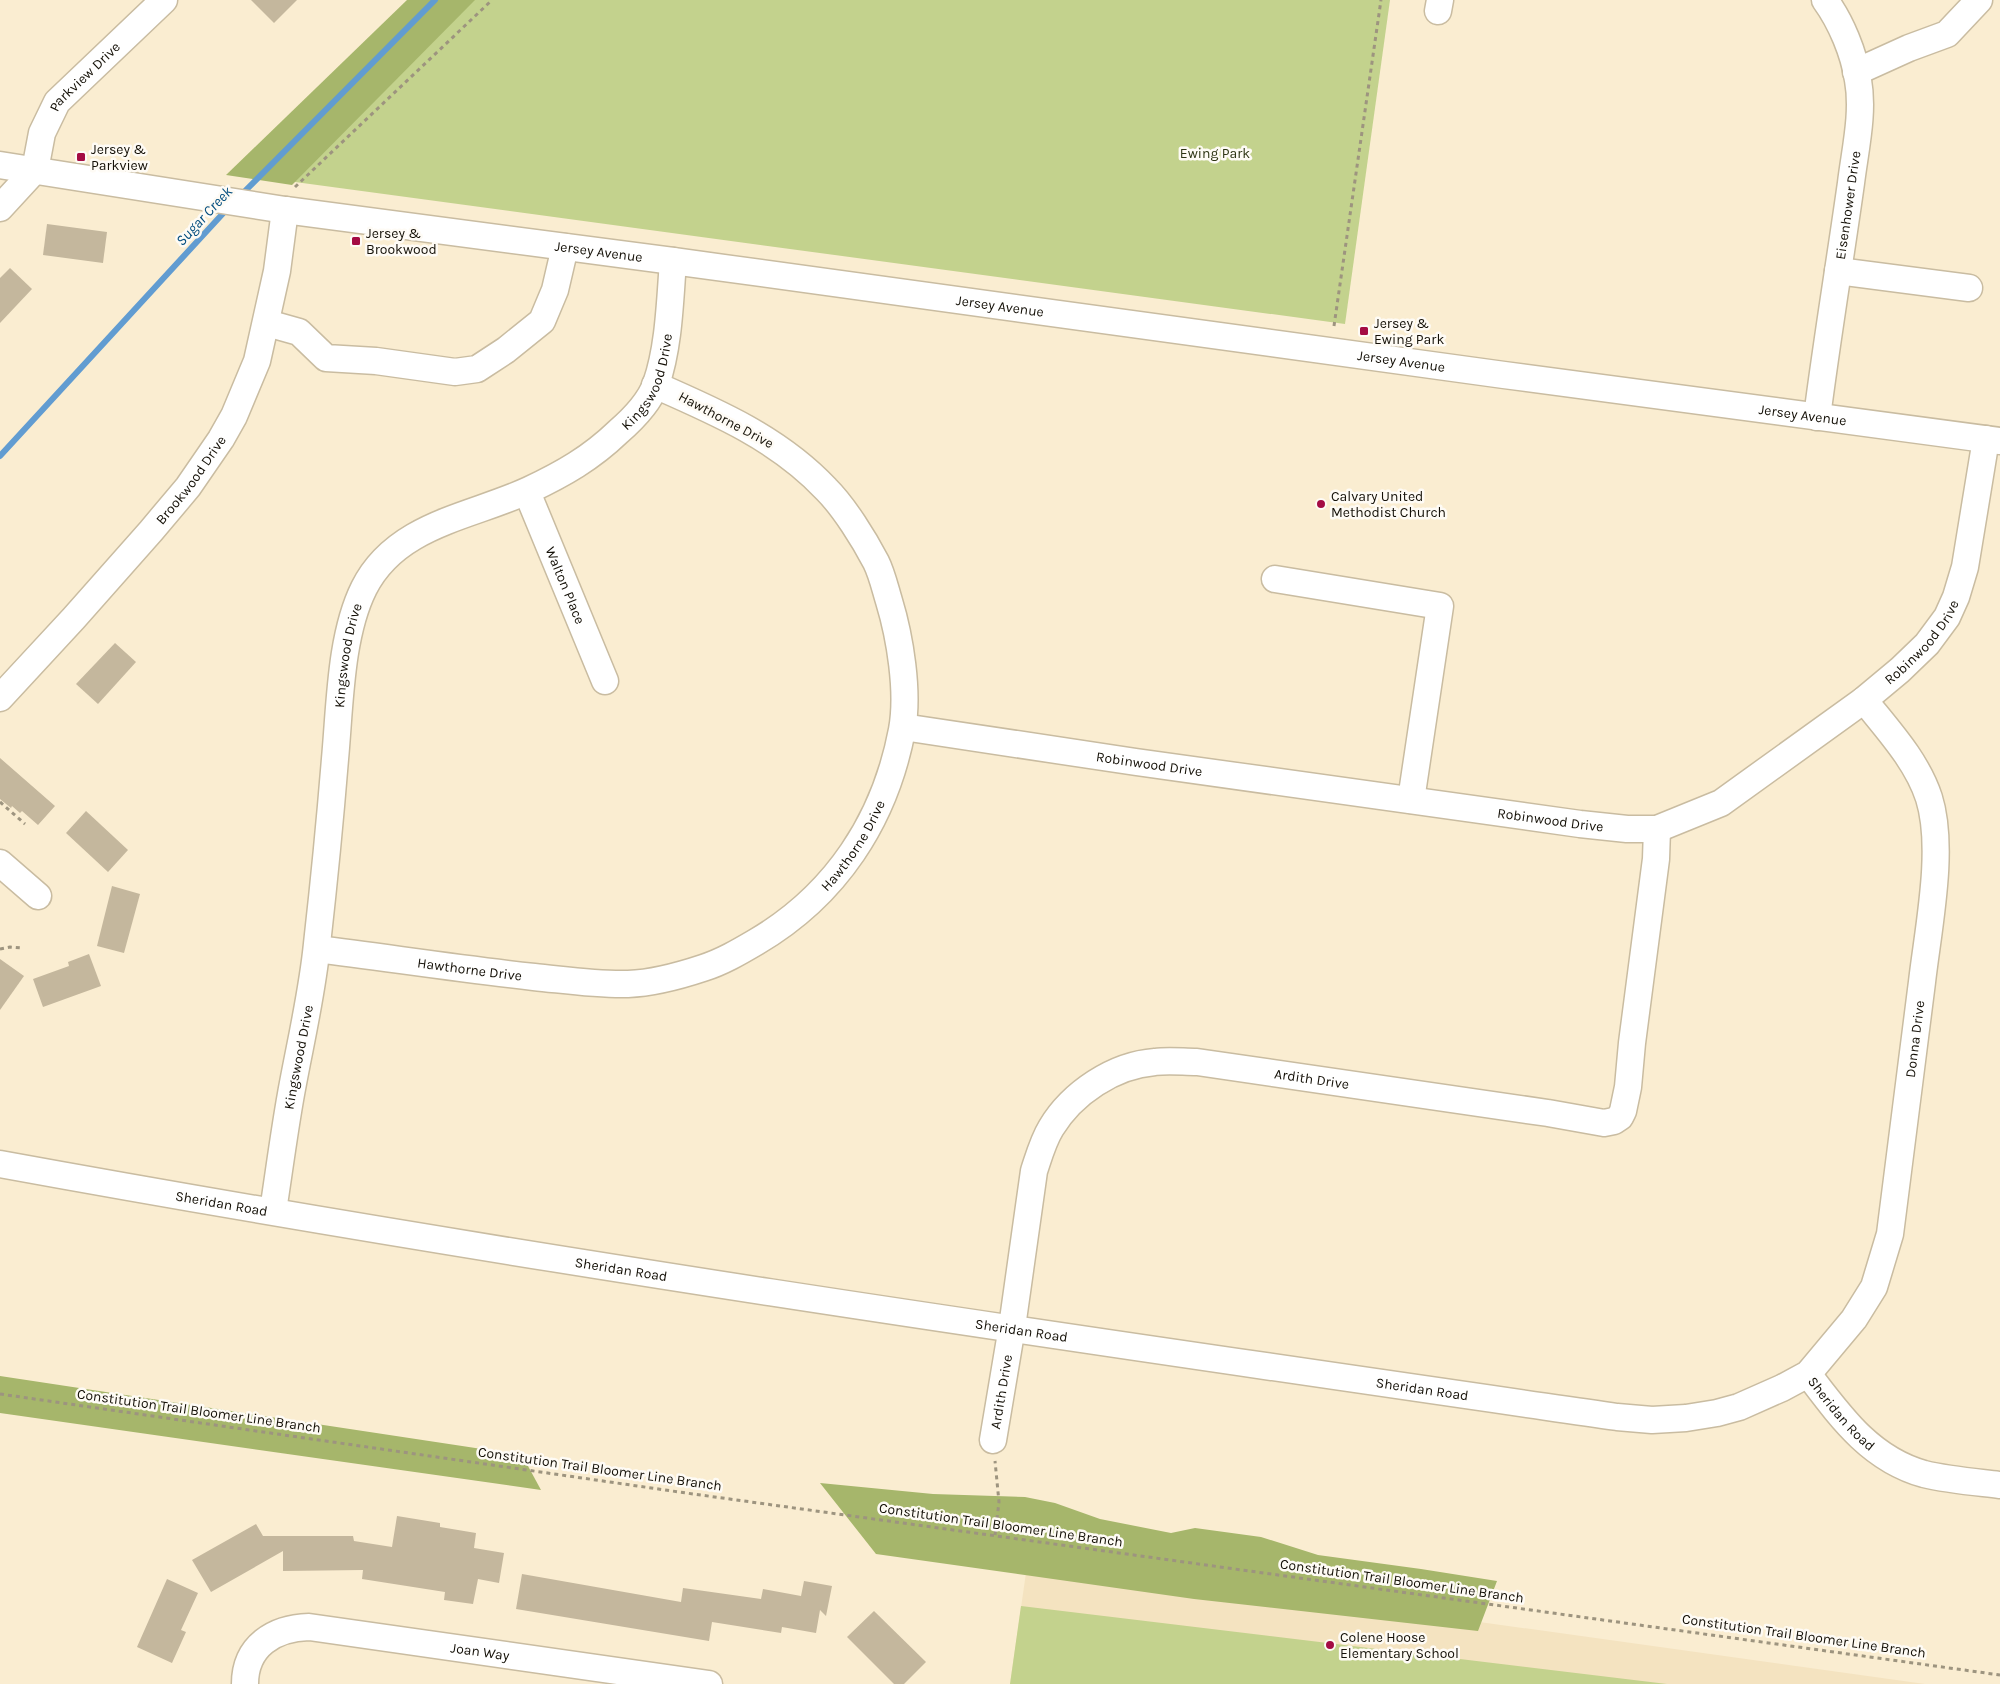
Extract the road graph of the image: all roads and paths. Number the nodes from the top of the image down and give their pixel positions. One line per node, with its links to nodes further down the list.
1 (164, 0): 8 (street, Parkview Drive)
2 (492, 0): 9 (path)
3 (1381, 0): 16 (path)
4 (1825, 0): 6 (street, Eisenhower Drive)
5 (1979, 0): 6 (street)
6 (1856, 72): 13 (street, Eisenhower Drive)
7 (0, 165): 8 (street, Jersey Avenue)
8 (35, 170): 9 (street, Jersey Avenue); 10 (street)
9 (283, 202): 11 (street, Jersey Avenue); 15 (street, Brookwood Drive)
10 (0, 208)
11 (565, 247): 12 (street, Jersey Avenue); 15 (street)
12 (673, 261): 17 (street, Kingswood Drive); 18 (street, Jersey Avenue)
13 (1838, 271): 14 (street); 18 (street, Eisenhower Drive)
14 (1969, 288)
15 (267, 323): 23 (street, Brookwood Drive)
16 (1334, 326)
17 (655, 385): 20 (street, Kingswood Drive); 25 (street, Hawthorne Drive)
18 (1817, 417): 19 (street, Jersey Avenue)
19 (1993, 440): 24 (street, Robinwood Drive)
20 (527, 492): 22 (street, Walton Place); 34 (street, Kingswood Drive)
21 (1275, 578): 26 (street)
22 (605, 681)
23 (0, 698)
24 (1864, 700): 29 (street, Robinwood Drive); 38 (street, Donna Drive)
25 (902, 728): 26 (street, Robinwood Drive); 34 (street, Hawthorne Drive)
26 (1411, 800): 29 (street, Robinwood Drive)
27 (0, 802): 28 (path)
28 (26, 824)
29 (1657, 829): 37 (street, Ardith Drive)
30 (0, 863): 31 (street)
31 (38, 896)
32 (22, 948): 33 (path)
33 (0, 949)
34 (317, 949): 36 (street, Kingswood Drive)
35 (0, 1164): 36 (street, Sheridan Road)
36 (273, 1211): 37 (street, Sheridan Road)
37 (1012, 1327): 38 (street, Sheridan Road); 40 (street, Ardith Drive)
38 (1808, 1374): 41 (street, Sheridan Road)
39 (0, 1394): 42 (path, Constitution Trail Bloomer Line Branch)
40 (993, 1440): 42 (path)
41 (2000, 1486)
42 (995, 1535): 43 (path, Constitution Trail Bloomer Line Branch)
43 (2000, 1675)
44 (246, 1684): 45 (street, Joan Way)
45 (709, 1684)

